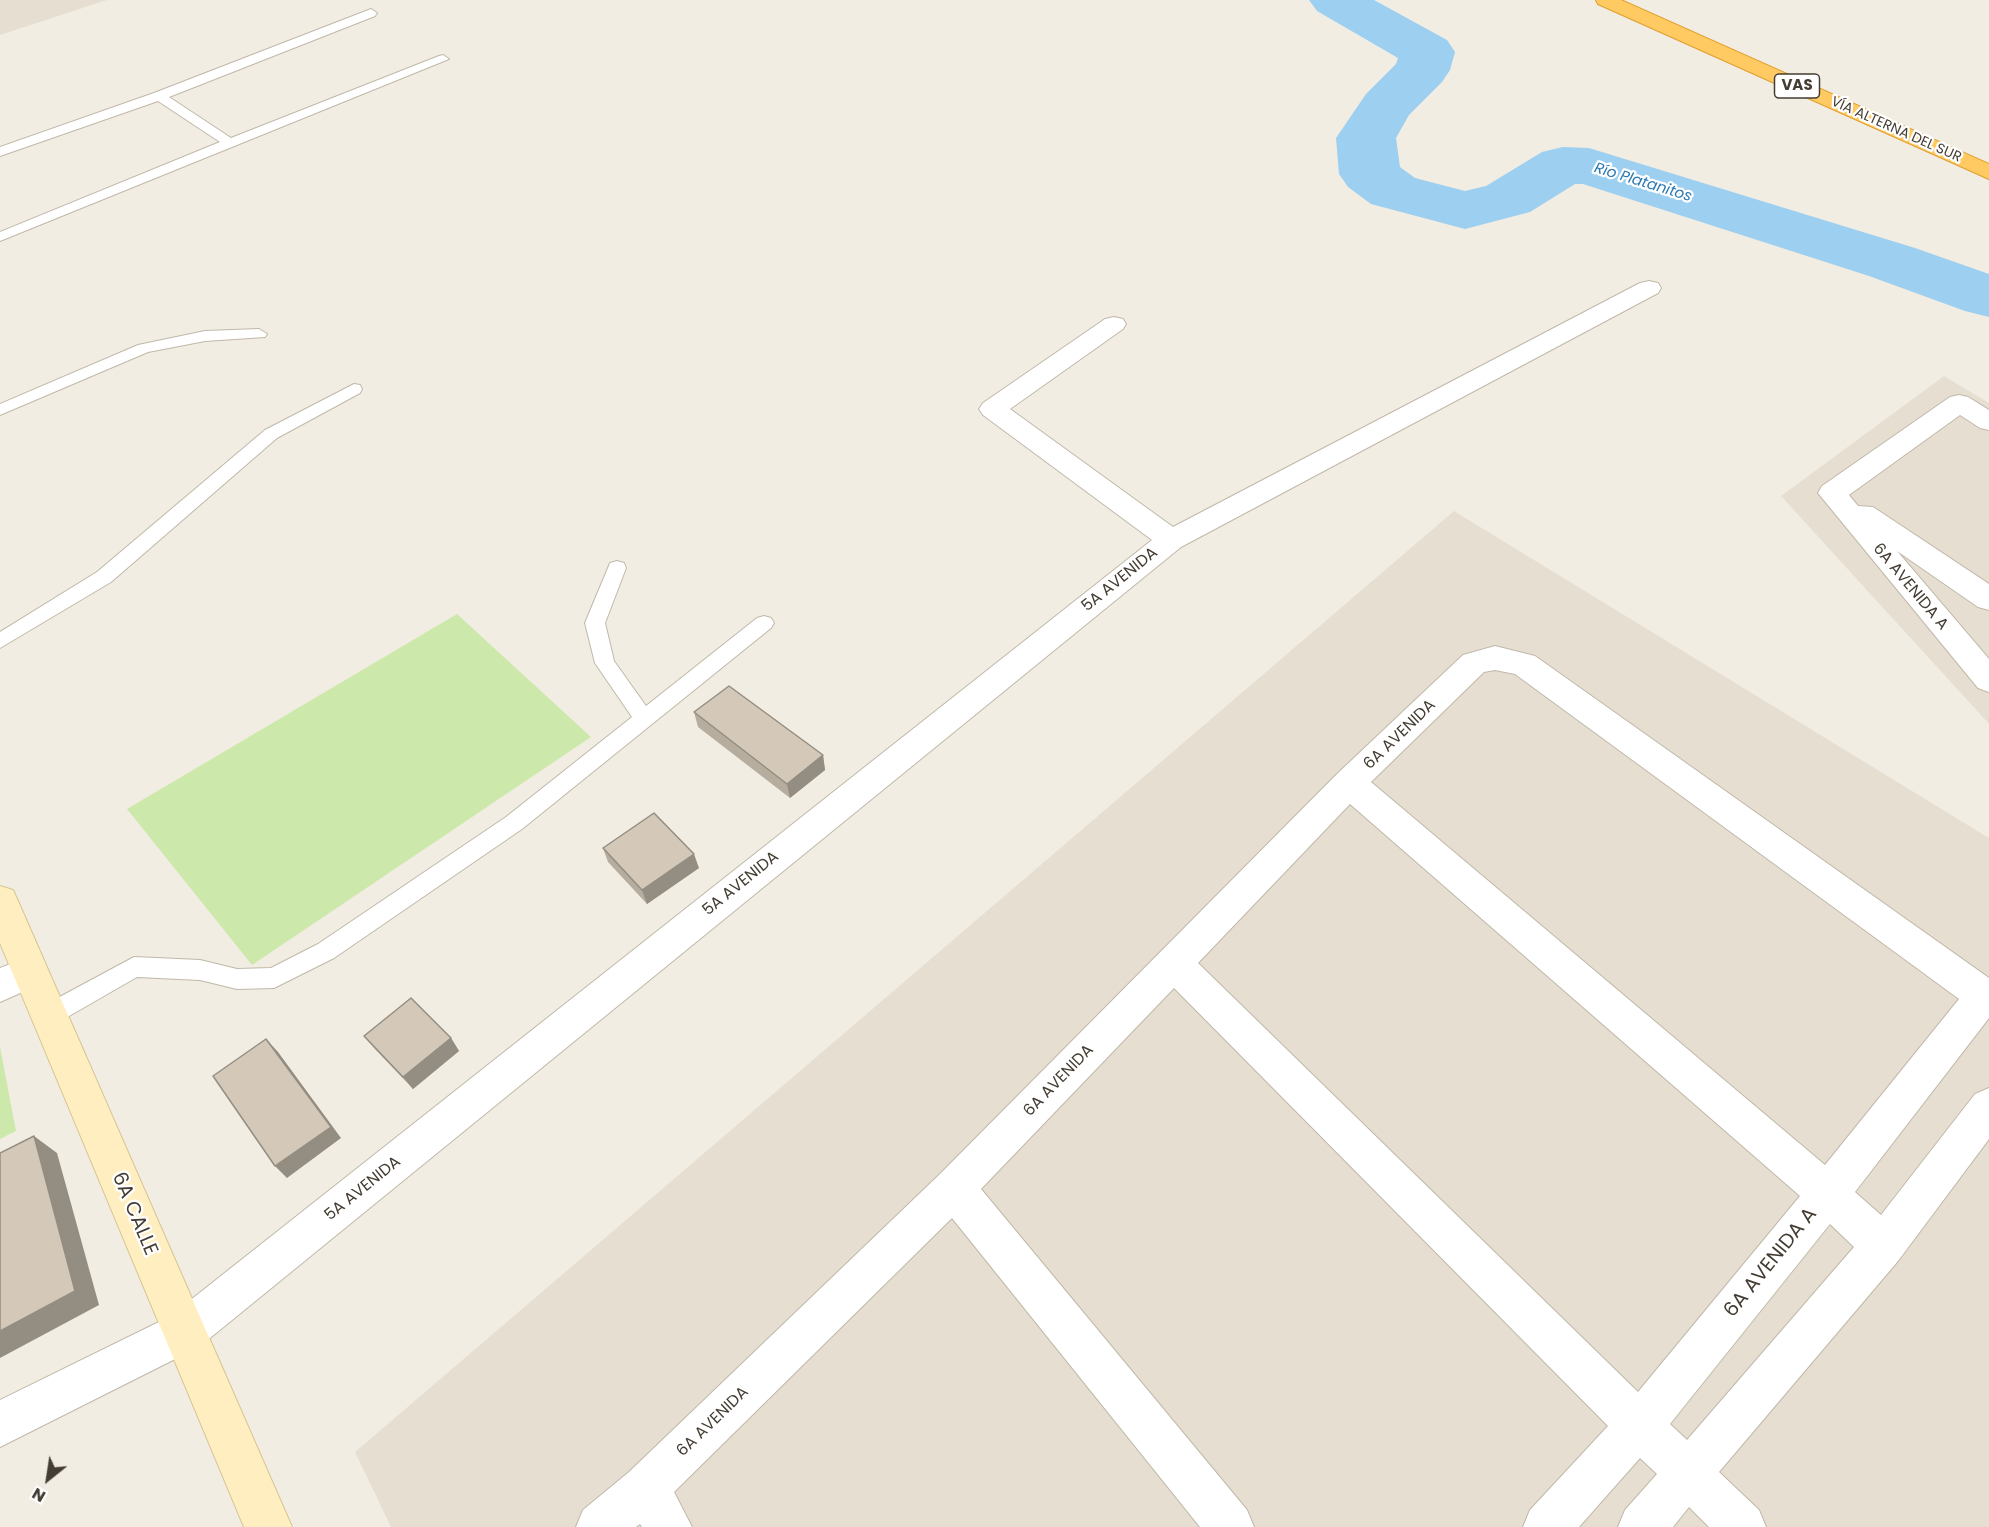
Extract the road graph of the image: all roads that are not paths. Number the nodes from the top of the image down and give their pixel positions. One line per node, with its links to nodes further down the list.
1 (1605, 0): 9 (highway, VÍA ALTERNA DEL SUR / VAS)
2 (1647, 0): 7 (highway, VÍA ALTERNA DEL SUR / VAS)
3 (371, 13): 5 (lane)
4 (444, 59): 6 (lane)
5 (159, 96): 6 (lane); 8 (lane)
6 (230, 143): 10 (lane)
7 (1989, 151)
8 (0, 152)
9 (1989, 172)
10 (0, 237)
11 (1649, 288): 18 (street)
12 (1114, 324): 18 (street, 5A AVENIDA)
13 (259, 334): 15 (lane)
14 (354, 389): 22 (lane)
15 (0, 410)
16 (1989, 422): 17 (street)
17 (1832, 493): 20 (street); 23 (street, 6A AVENIDA A)
18 (1171, 540): 35 (street, 5A AVENIDA)
19 (617, 568): 24 (lane)
20 (1989, 599)
21 (764, 623): 24 (lane)
22 (0, 641)
23 (1989, 680)
24 (644, 719): 30 (lane)
25 (1349, 783): 27 (street, 6A AVENIDA); 29 (street, 6A AVENIDA); 33 (street)
26 (0, 901): 28 (main road, 6A CALLE)
27 (1173, 963): 32 (street, 6A AVENIDA); 37 (street)
28 (15, 979): 30 (main road, 6A CALLE)
29 (1987, 996): 33 (street, 6A AVENIDA A)
30 (49, 1015): 35 (main road, 6A CALLE)
31 (1989, 1107): 34 (street)
32 (954, 1188): 39 (street, 6A AVENIDA); 43 (street)
33 (1828, 1194): 34 (street); 37 (street, 6A AVENIDA A)
34 (1883, 1246): 38 (street)
35 (184, 1332): 36 (street, 5A AVENIDA); 40 (main road, 6A CALLE)
36 (0, 1424)
37 (1640, 1425): 38 (street); 44 (street, 6A AVENIDA A)
38 (1688, 1473): 45 (street); 46 (street)
39 (645, 1488): 41 (street, 6A AVENIDA); 42 (street)
40 (268, 1527)
41 (600, 1527)
42 (668, 1527)
43 (1230, 1527)
44 (1547, 1527)
45 (1642, 1527)
46 (1742, 1527)

